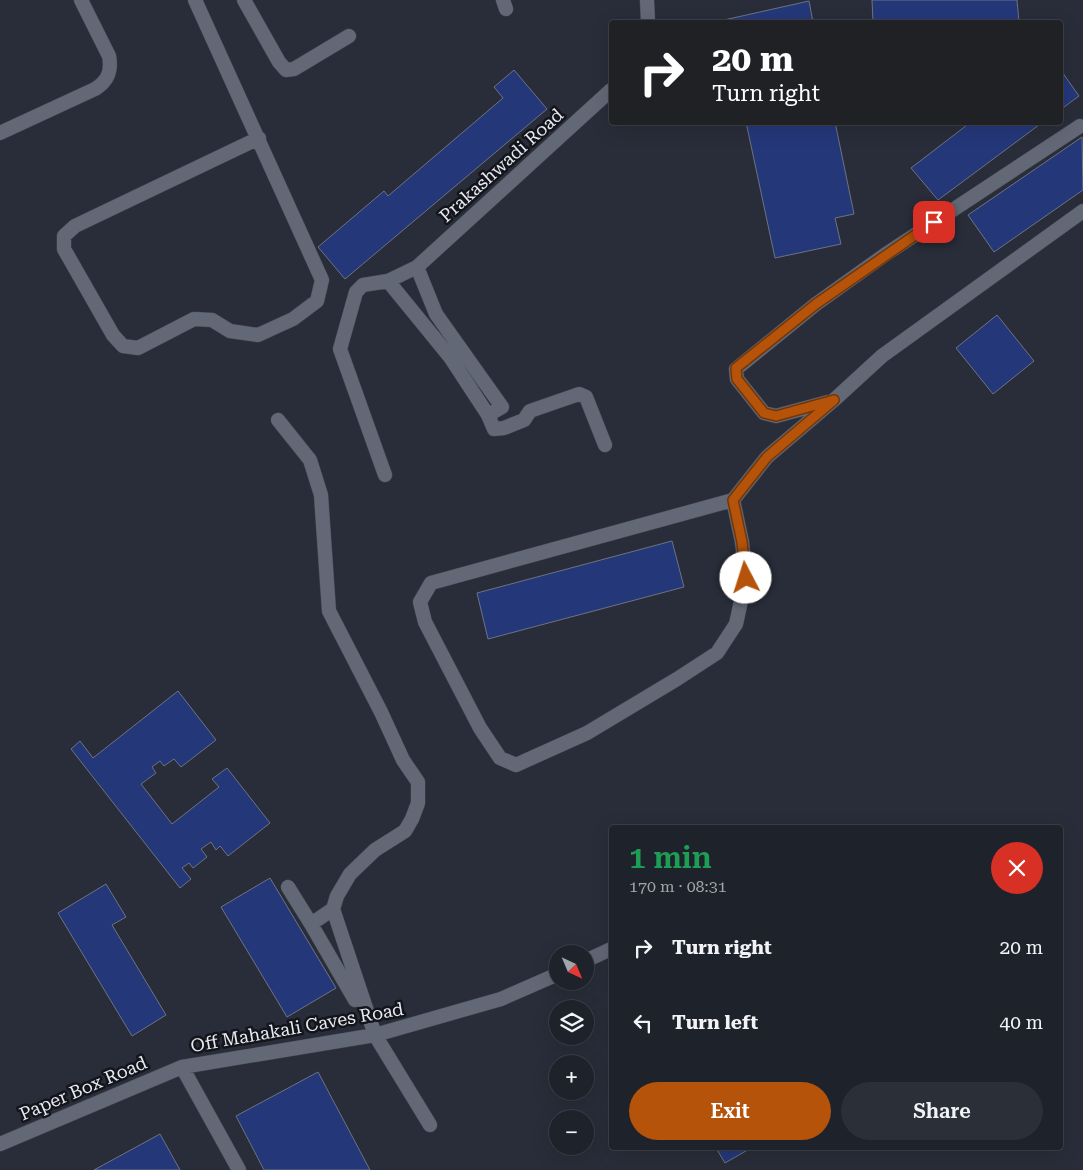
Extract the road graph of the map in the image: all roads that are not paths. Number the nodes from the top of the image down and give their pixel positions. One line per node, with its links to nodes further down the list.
1 (81, 0): 9 (street)
2 (195, 0): 10 (street)
3 (244, 0): 6 (street)
4 (648, 0): 5 (street)
5 (648, 20)
6 (349, 36)
7 (609, 92): 12 (street, Prakashwadi Road)
8 (1080, 126): 14 (street)
9 (0, 133)
10 (259, 138): 10 (street)
11 (1083, 211): 14 (street)
12 (417, 267): 13 (street, Prakashwadi Road); 15 (street)
13 (388, 281): 15 (street); 18 (street, Prakashwadi Road)
14 (834, 400): 19 (street)
15 (488, 416): 17 (street)
16 (278, 420): 21 (street)
17 (605, 445)
18 (385, 474)
19 (733, 500): 19 (street)
20 (288, 887): 22 (street)
21 (333, 909): 22 (street); 27 (street)
22 (311, 924): 26 (street)
23 (609, 950): 24 (street)
24 (594, 957)
25 (549, 978): 27 (street, Off Mahakali Caves Road)
26 (355, 1000)
27 (375, 1035): 28 (street, Off Mahakali Caves Road); 29 (street)
28 (182, 1067): 30 (street, Paper Box Road); 31 (street, Off Mahakali Caves Road)
29 (430, 1125)
30 (0, 1144)
31 (239, 1170)

